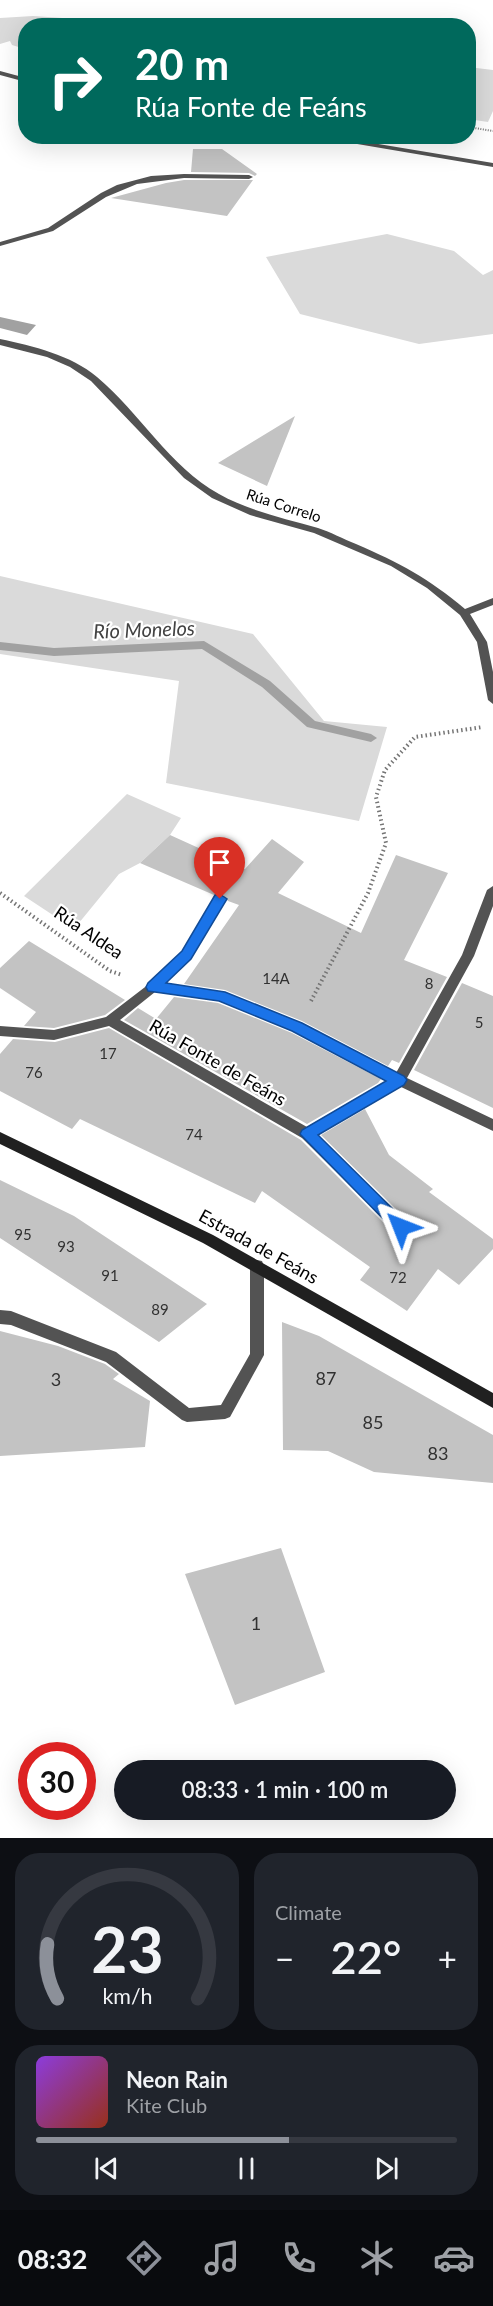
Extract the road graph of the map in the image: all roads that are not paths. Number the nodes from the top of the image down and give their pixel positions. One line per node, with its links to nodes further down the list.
1 (0, 73): 2 (street)
2 (18, 78)
3 (363, 144): 4 (street)
4 (493, 165)
5 (249, 177): 6 (street)
6 (0, 244)
7 (0, 342): 9 (street, Rúa Correlo)
8 (493, 601): 9 (street)
9 (464, 613): 10 (street, Rúa Correlo)
10 (493, 700)
11 (493, 890): 16 (street)
12 (220, 899): 13 (street, Rúa Fonte de Feáns)
13 (153, 987): 14 (street, Rúa Fonte de Feáns); 16 (street)
14 (110, 1020): 15 (street, Rúa Fonte de Feáns); 18 (street, Rúa Fonte de Feáns)
15 (0, 1032)
16 (399, 1080): 17 (street); 18 (street)
17 (493, 1125)
18 (307, 1134): 20 (street, Rúa Fonte de Feáns)
19 (0, 1138): 21 (street, Estrada de Feáns)
20 (401, 1227)
21 (257, 1266): 22 (street); 23 (street, Estrada de Feáns)
22 (0, 1317)
23 (493, 1401)

